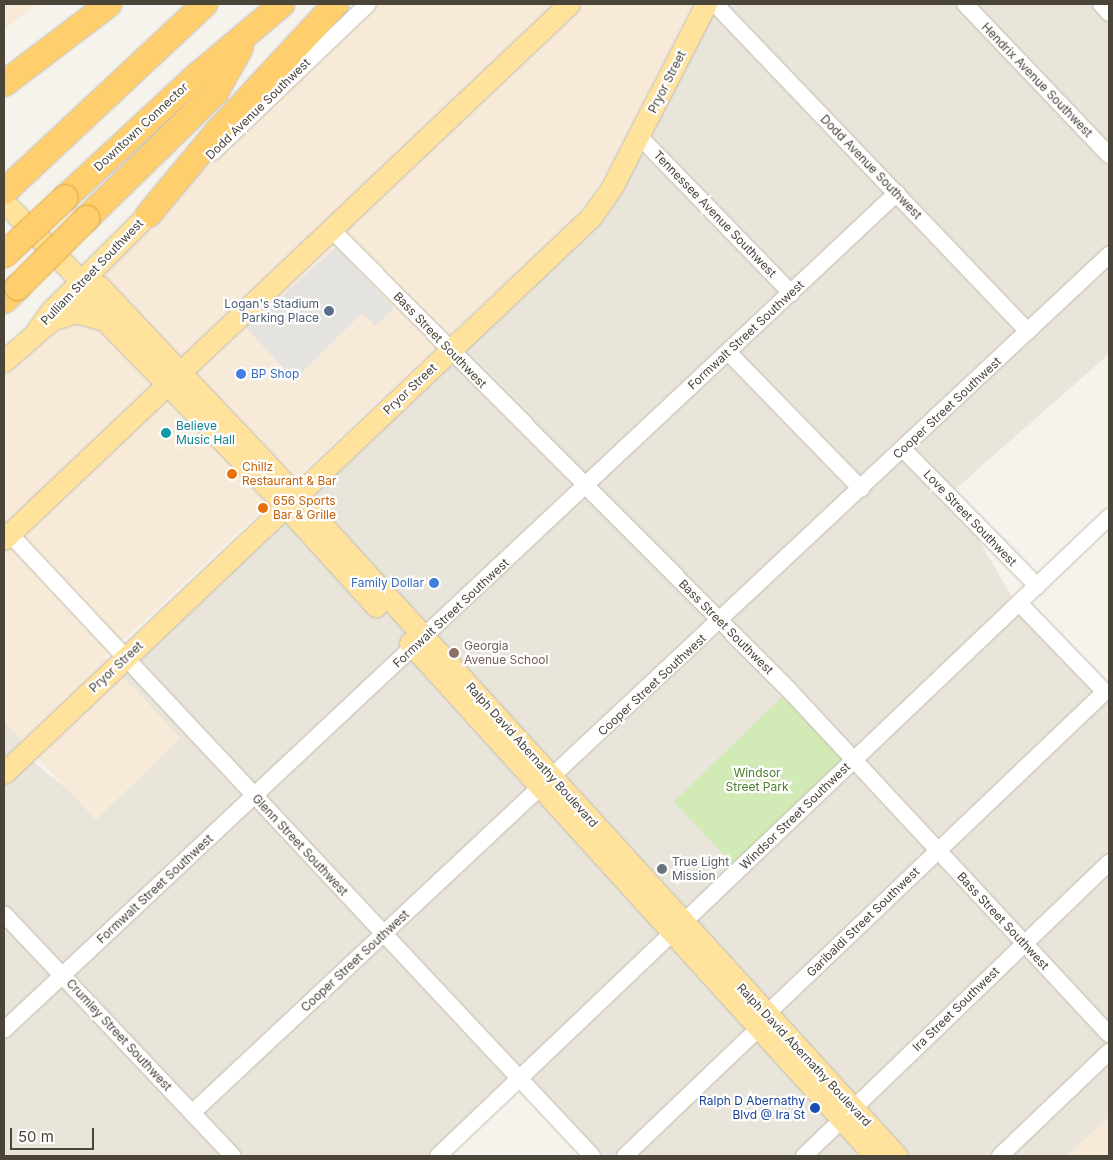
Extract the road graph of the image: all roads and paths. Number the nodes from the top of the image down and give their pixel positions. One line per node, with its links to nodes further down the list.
1 (204, 4): 17 (highway)
2 (281, 4): 12 (highway, Downtown Connector)
3 (335, 4): 20 (highway)
4 (368, 4): 20 (street, Dodd Avenue Southwest)
5 (569, 4): 21 (main road)
6 (706, 4): 15 (main road, Pryor Street)
7 (715, 4): 18 (street, Dodd Avenue Southwest)
8 (965, 4): 16 (street, Hendrix Avenue Southwest)
9 (1101, 4): 11 (street)
10 (105, 6): 13 (highway); 14 (highway)
11 (1109, 12)
12 (249, 32): 22 (highway, Downtown Connector, bridge); 25 (highway, bridge)
13 (4, 62)
14 (4, 83)
15 (639, 136): 26 (street, Tennessee Avenue Southwest); 30 (main road, Pryor Street)
16 (1109, 155)
17 (4, 190)
18 (897, 194): 26 (street, Formwalt Street Southwest); 29 (street, Dodd Avenue Southwest)
19 (4, 202): 24 (main road, Ralph David Abernathy Boulevard)
20 (148, 214): 24 (main road, Pulliam Street Southwest)
21 (331, 229): 30 (street, Bass Street Southwest); 33 (main road)
22 (4, 254)
23 (1109, 255): 29 (street, Cooper Street Southwest)
24 (82, 281): 27 (main road, Ralph David Abernathy Boulevard); 28 (main road, Pulliam Street Southwest)
25 (11, 293)
26 (791, 293): 31 (street, Formwalt Street Southwest)
27 (113, 319): 28 (main road, Pulliam Street Southwest); 33 (main road, Ralph David Abernathy Boulevard)
28 (37, 330): 32 (main road, Pulliam Street Southwest)
29 (1028, 330): 34 (street, Cooper Street Southwest)
30 (450, 351): 35 (street, Bass Street Southwest); 37 (main road, Pryor Street)
31 (728, 352): 35 (street, Formwalt Street Southwest); 36 (street)
32 (4, 361)
33 (172, 377): 37 (main road, Ralph David Abernathy Boulevard); 39 (main road)
34 (903, 449): 36 (street, Cooper Street Southwest); 40 (street, Love Street Southwest)
35 (584, 487): 42 (street, Bass Street Southwest); 43 (street, Formwalt Street Southwest)
36 (861, 489): 42 (street, Cooper Street Southwest)
37 (291, 502): 43 (main road, Ralph David Abernathy Boulevard); 44 (main road, Pryor Street)
38 (1109, 517): 40 (street, Windsor Street Southwest)
39 (6, 536): 44 (street, Glenn Street Southwest)
40 (1037, 586): 41 (street, Windsor Street Southwest)
41 (1019, 602): 45 (street, Windsor Street Southwest); 49 (street, Garibaldi Street Southwest)
42 (722, 621): 45 (street, Bass Street Southwest); 47 (street, Cooper Street Southwest)
43 (420, 642): 47 (main road, Ralph David Abernathy Boulevard); 48 (street, Formwalt Street Southwest)
44 (125, 658): 46 (main road, Pryor Street); 48 (street, Glenn Street Southwest)
45 (853, 761): 49 (street, Bass Street Southwest); 52 (street, Windsor Street Southwest)
46 (4, 773)
47 (547, 783): 52 (main road, Ralph David Abernathy Boulevard); 53 (street, Cooper Street Southwest)
48 (255, 796): 53 (street, Glenn Street Southwest); 55 (street, Formwalt Street Southwest)
49 (937, 850): 54 (street, Bass Street Southwest); 56 (street, Garibaldi Street Southwest)
50 (1109, 863): 54 (street, Ira Street Southwest)
51 (4, 914): 55 (street, Crumley Street Southwest)
52 (678, 928): 56 (main road, Ralph David Abernathy Boulevard); 60 (street, Windsor Street Southwest)
53 (384, 934): 60 (street, Glenn Street Southwest); 61 (street, Cooper Street Southwest)
54 (1024, 943): 58 (street, Bass Street Southwest); 62 (street, Ira Street Southwest)
55 (62, 975): 57 (street, Formwalt Street Southwest); 61 (street, Crumley Street Southwest)
56 (763, 1022): 62 (main road, Ralph David Abernathy Boulevard); 66 (street, Garibaldi Street Southwest)
57 (4, 1030)
58 (1109, 1034)
59 (1109, 1052): 70 (street)
60 (519, 1078): 64 (street, Windsor Street Southwest); 65 (street, Glenn Street Southwest)
61 (192, 1113): 63 (street, Crumley Street Southwest)
62 (848, 1114): 67 (street, Ira Street Southwest); 68 (main road, Ralph David Abernathy Boulevard); 69 (main road, Ralph David Abernathy Boulevard)
63 (233, 1156)
64 (438, 1156)
65 (592, 1156)
66 (626, 1156)
67 (804, 1156)
68 (875, 1156)
69 (897, 1156)
70 (1000, 1156)

